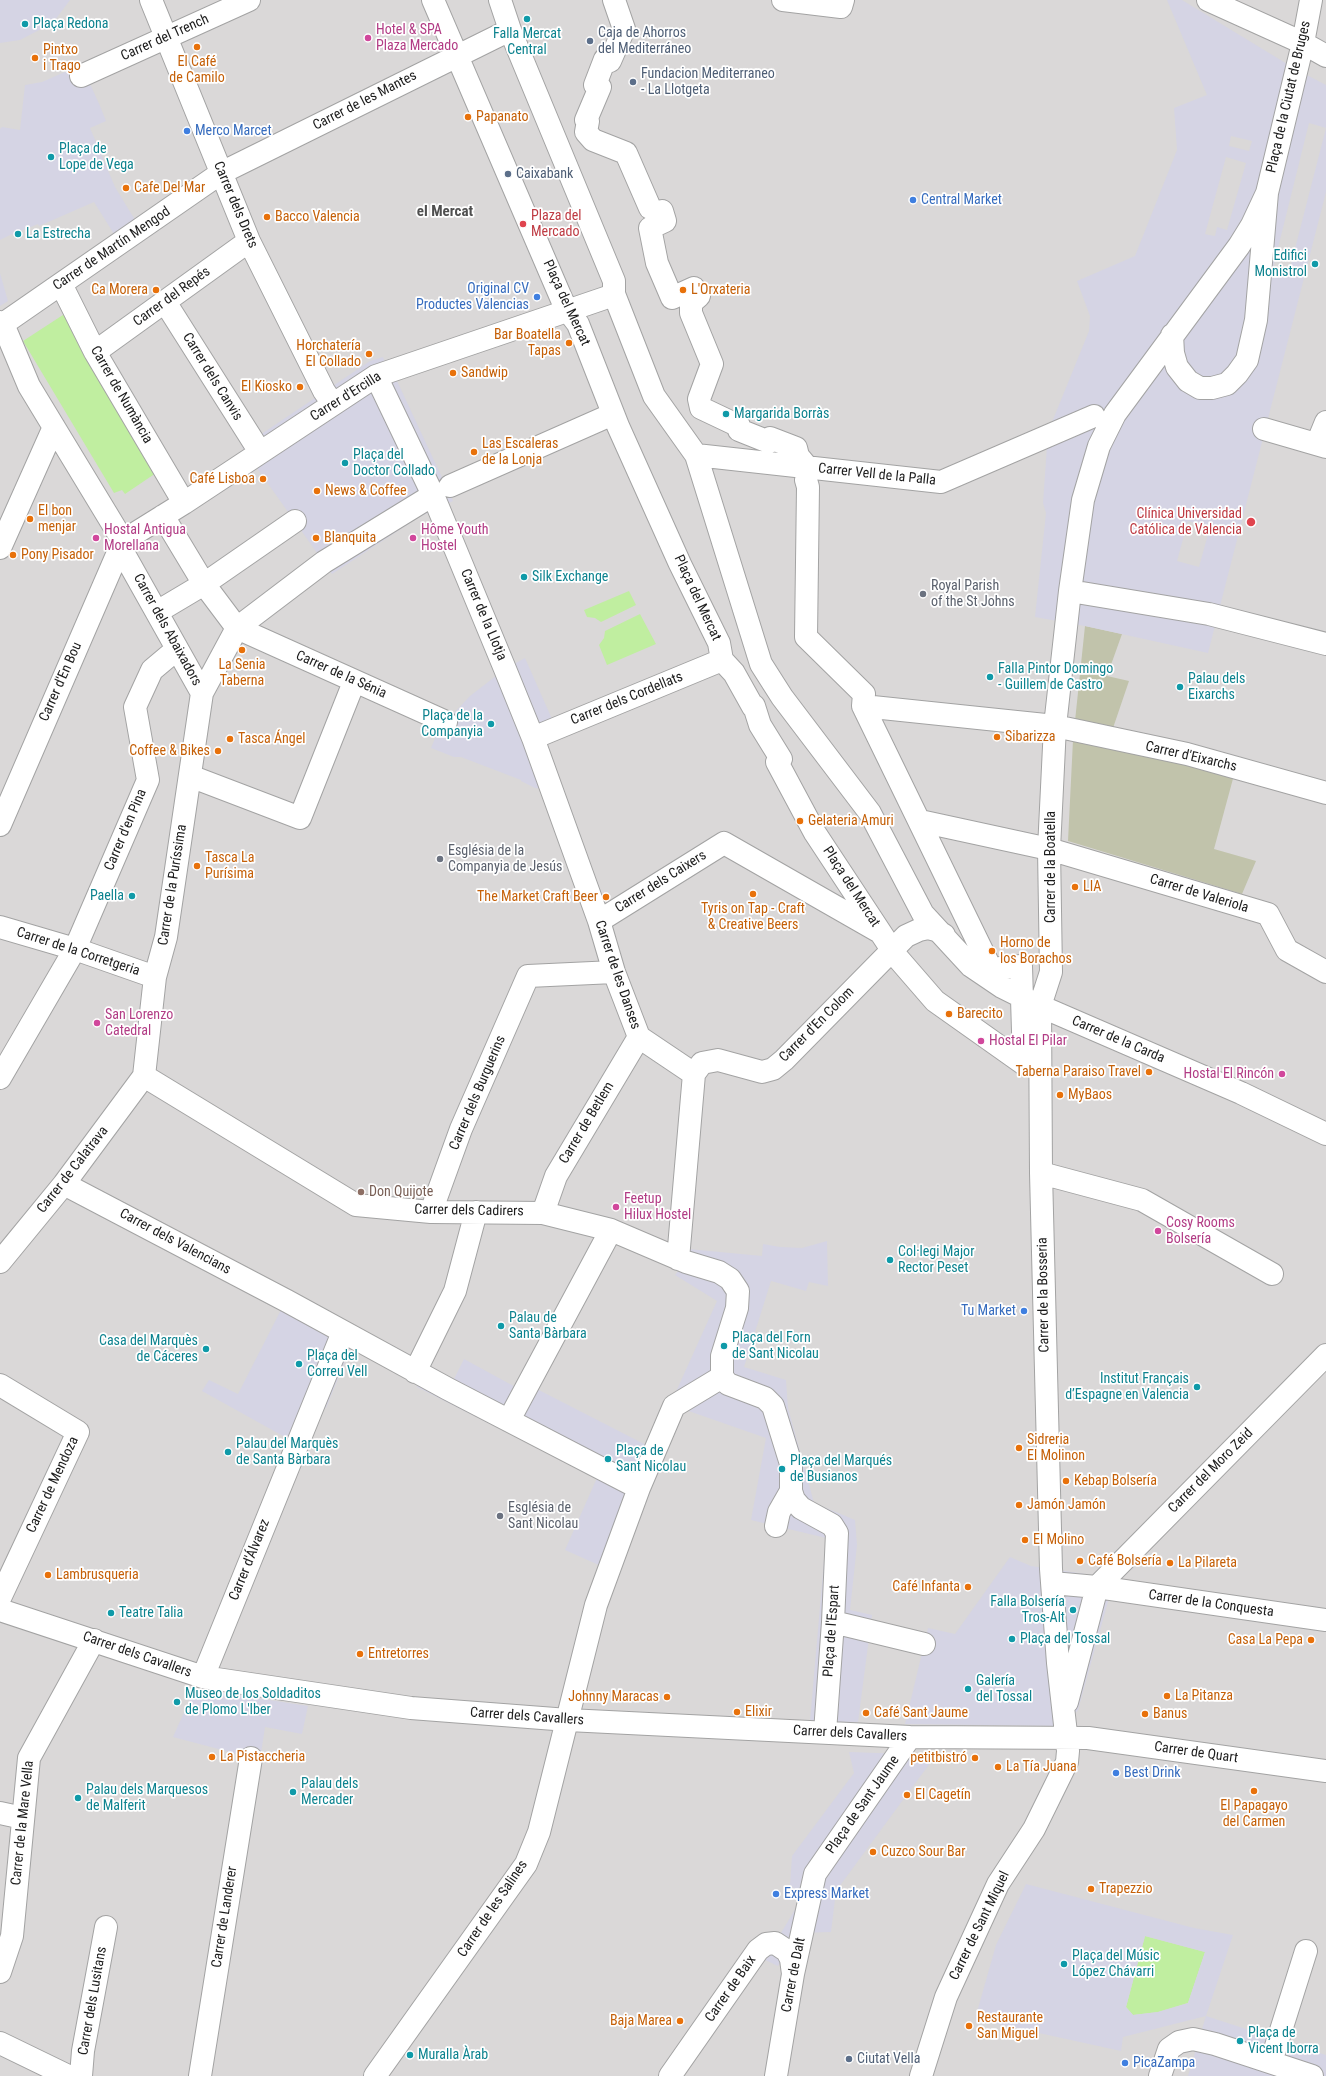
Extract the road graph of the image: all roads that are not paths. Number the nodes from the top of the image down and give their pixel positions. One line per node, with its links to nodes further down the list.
1 (151, 0): 12 (street, Carrer dels Drets)
2 (250, 0): 10 (street, Carrer del Trench)
3 (433, 0): 14 (street, Plaça del Mercat)
4 (500, 0): 11 (street)
5 (614, 0): 37 (street)
6 (783, 0): 9 (street)
7 (1208, 0): 13 (street)
8 (1312, 0): 13 (street, Plaça de la Ciutat de Bruges)
9 (842, 3)
10 (219, 6): 12 (street, Carrer del Trench)
11 (510, 30): 14 (street, Carrer de les Mantes); 21 (street)
12 (165, 38): 16 (street, Carrer del Trench); 17 (street, Carrer dels Drets)
13 (1304, 43): 15 (street); 18 (street, Plaça de la Ciutat de Bruges)
14 (458, 55): 17 (street, Carrer de les Mantes); 23 (street, Plaça del Mercat)
15 (1324, 55)
16 (81, 76)
17 (221, 173): 19 (street, Carrer dels Drets); 20 (street, Carrer de Martín Mengod)
18 (1267, 194): 25 (street, Plaça de la Ciutat de Bruges); 25 (street, Plaça de la Ciutat de Bruges)
19 (249, 241): 22 (street, Carrer del Repés); 28 (street, Carrer dels Drets)
20 (61, 284): 24 (street, Carrer de Martín Mengod); 26 (street, Carrer de Numància)
21 (614, 294): 23 (street, Carrer d'Ercilla); 36 (street)
22 (165, 302): 26 (street, Carrer del Repés); 35 (street, Carrer dels Canvis)
23 (568, 311): 27 (street, Carrer d'Ercilla); 29 (street, Plaça del Mercat)
24 (2, 323): 32 (street, Carrer dels Abaixadors)
25 (1172, 336): 45 (street, Plaça de la Ciutat de Bruges)
26 (96, 352): 39 (street, Carrer de Numància)
27 (376, 376): 28 (street, Carrer d'Ercilla); 38 (street)
28 (333, 404): 35 (street, Carrer d'Ercilla)
29 (613, 414): 38 (street); 51 (street, Plaça del Mercat)
30 (1094, 416): 37 (street, Carrer Vell de la Palla)
31 (1326, 422): 34 (street)
32 (54, 427): 42 (street, Carrer dels Abaixadors); 43 (street)
33 (1264, 429): 34 (street)
34 (1321, 446)
35 (260, 452): 39 (street, Carrer d'Ercilla)
36 (696, 455): 37 (street, Carrer Vell de la Palla); 65 (street)
37 (808, 468): 54 (street, Plaça del Mercat)
38 (442, 491): 48 (street); 57 (street, Carrer de la Llotja)
39 (184, 503): 40 (street, Carrer d'Ercilla)
40 (163, 516): 42 (street, Carrer d'Ercilla); 44 (street)
41 (295, 521): 44 (street)
42 (122, 544): 46 (street, Carrer dels Abaixadors); 61 (street, Carrer d'En Bou)
43 (0, 548)
44 (204, 584): 46 (street); 48 (street)
45 (1070, 591): 47 (street, Plaça de la Ciutat de Bruges); 49 (street)
46 (157, 612): 50 (street, Carrer dels Abaixadors)
47 (1066, 622): 56 (street, Carrer de la Boatella)
48 (237, 628): 52 (street, Carrer de la Sénia); 53 (street)
49 (1326, 644)
50 (177, 649): 53 (street, Carrer dels Abaixadors); 67 (street, Carrer d'en Pina)
51 (722, 660): 57 (street, Carrer dels Cordellats); 66 (street, Plaça del Mercat)
52 (354, 682): 55 (street, Carrer de la Sénia); 58 (street)
53 (202, 693): 58 (street, Carrer de la Puríssima)
54 (863, 706): 56 (street, Carrer d'Eixarchs); 60 (street, Plaça del Mercat)
55 (446, 722)
56 (1055, 726): 59 (street, Carrer d'Eixarchs); 62 (street, Carrer de la Boatella)
57 (532, 738): 63 (street, Carrer de les Danses)
58 (190, 776): 70 (street, Carrer de la Puríssima)
59 (1326, 793)
60 (920, 821): 62 (street, Carrer de Valeriola); 71 (street, Plaça del Mercat)
61 (0, 825)
62 (1049, 849): 69 (street, Carrer de Valeriola); 72 (street, Carrer de la Boatella)
63 (599, 921): 66 (street, Carrer dels Caixers); 68 (street, Carrer de les Danses)
64 (0, 927): 67 (street, Carrer de la Corretgeria)
65 (936, 932): 66 (street, Carrer d'En Colom); 71 (street)
66 (890, 941): 71 (street, Plaça del Mercat); 74 (street, Carrer d'En Colom)
67 (75, 949): 70 (street, Carrer de la Corretgeria); 76 (street, Carrer d'en Pina)
68 (614, 972): 73 (street, Carrer de les Danses); 80 (street, Carrer dels Burguerins)
69 (1326, 972)
70 (155, 977): 75 (street, Carrer de la Puríssima)
71 (1021, 996): 72 (street)
72 (1040, 1006): 77 (street, Carrer de la Carda); 78 (street, Carrer de la Bosseria)
73 (639, 1037): 74 (street, Carrer de les Danses); 82 (street, Carrer de Betlem)
74 (694, 1074): 84 (street)
75 (144, 1076): 79 (street, Carrer de Calatrava); 80 (street, Carrer dels Cadirers)
76 (0, 1078)
77 (1326, 1134)
78 (1041, 1173): 86 (street); 96 (street, Carrer de la Bosseria)
79 (64, 1184): 85 (street, Carrer de Calatrava); 87 (street, Carrer dels Valencians)
80 (431, 1212): 81 (street, Carrer dels Cadirers)
81 (476, 1212): 82 (street, Carrer dels Cadirers); 89 (street)
82 (543, 1213): 83 (street, Carrer dels Cadirers)
83 (611, 1230): 84 (street, Carrer dels Cadirers); 92 (street)
84 (678, 1259): 90 (street)
85 (0, 1262)
86 (1272, 1274)
87 (343, 1332): 89 (street); 104 (street, Carrer d'Álvarez)
88 (1326, 1355): 97 (street, Carrer del Moro Zeid)
89 (415, 1372): 92 (street)
90 (722, 1377): 93 (street); 94 (street)
91 (0, 1386): 98 (street, Carrer de Mendoza)
92 (509, 1420): 93 (street)
93 (639, 1488): 106 (street, Carrer de les Salines)
94 (796, 1499): 95 (street); 101 (street, Plaça de l'Espart)
95 (780, 1527)
96 (1052, 1583): 97 (street); 105 (street)
97 (1097, 1587): 100 (street, Carrer de la Conquesta); 105 (street)
98 (0, 1598)
99 (0, 1610): 102 (street, Carrer dels Cavallers)
100 (1326, 1620)
101 (833, 1622): 103 (street); 107 (street, Plaça de l'Espart)
102 (94, 1640): 104 (street, Carrer dels Cavallers); 113 (street, Carrer de la Mare Vella)
103 (924, 1644)
104 (203, 1677): 106 (street, Carrer dels Cavallers)
105 (1063, 1714): 109 (street)
106 (568, 1720): 107 (street, Carrer dels Cavallers); 125 (street, Carrer de les Salines)
107 (824, 1732): 108 (street, Carrer dels Cavallers)
108 (910, 1737): 109 (street, Carrer dels Cavallers); 114 (street, Plaça de Sant Jaume)
109 (1066, 1738): 111 (street, Carrer de Quart); 128 (street, Carrer de Sant Miquel)
110 (251, 1758): 124 (street, Carrer de Landerer)
111 (1326, 1771)
112 (0, 1813): 113 (street)
113 (23, 1818): 117 (street, Carrer de la Mare Vella)
114 (815, 1874): 118 (street, Carrer de Dalt)
115 (106, 1927): 123 (street, Carrer dels Lusitans)
116 (1306, 1951): 120 (street)
117 (0, 1972)
118 (793, 1974): 126 (street, Carrer de Baix); 127 (street, Carrer de Dalt)
119 (0, 2042): 122 (street)
120 (1271, 2062): 121 (street); 129 (street)
121 (1161, 2071)
122 (68, 2076)
123 (80, 2076)
124 (200, 2076)
125 (375, 2076)
126 (670, 2076)
127 (776, 2076)
128 (921, 2076)
129 (1312, 2076)

